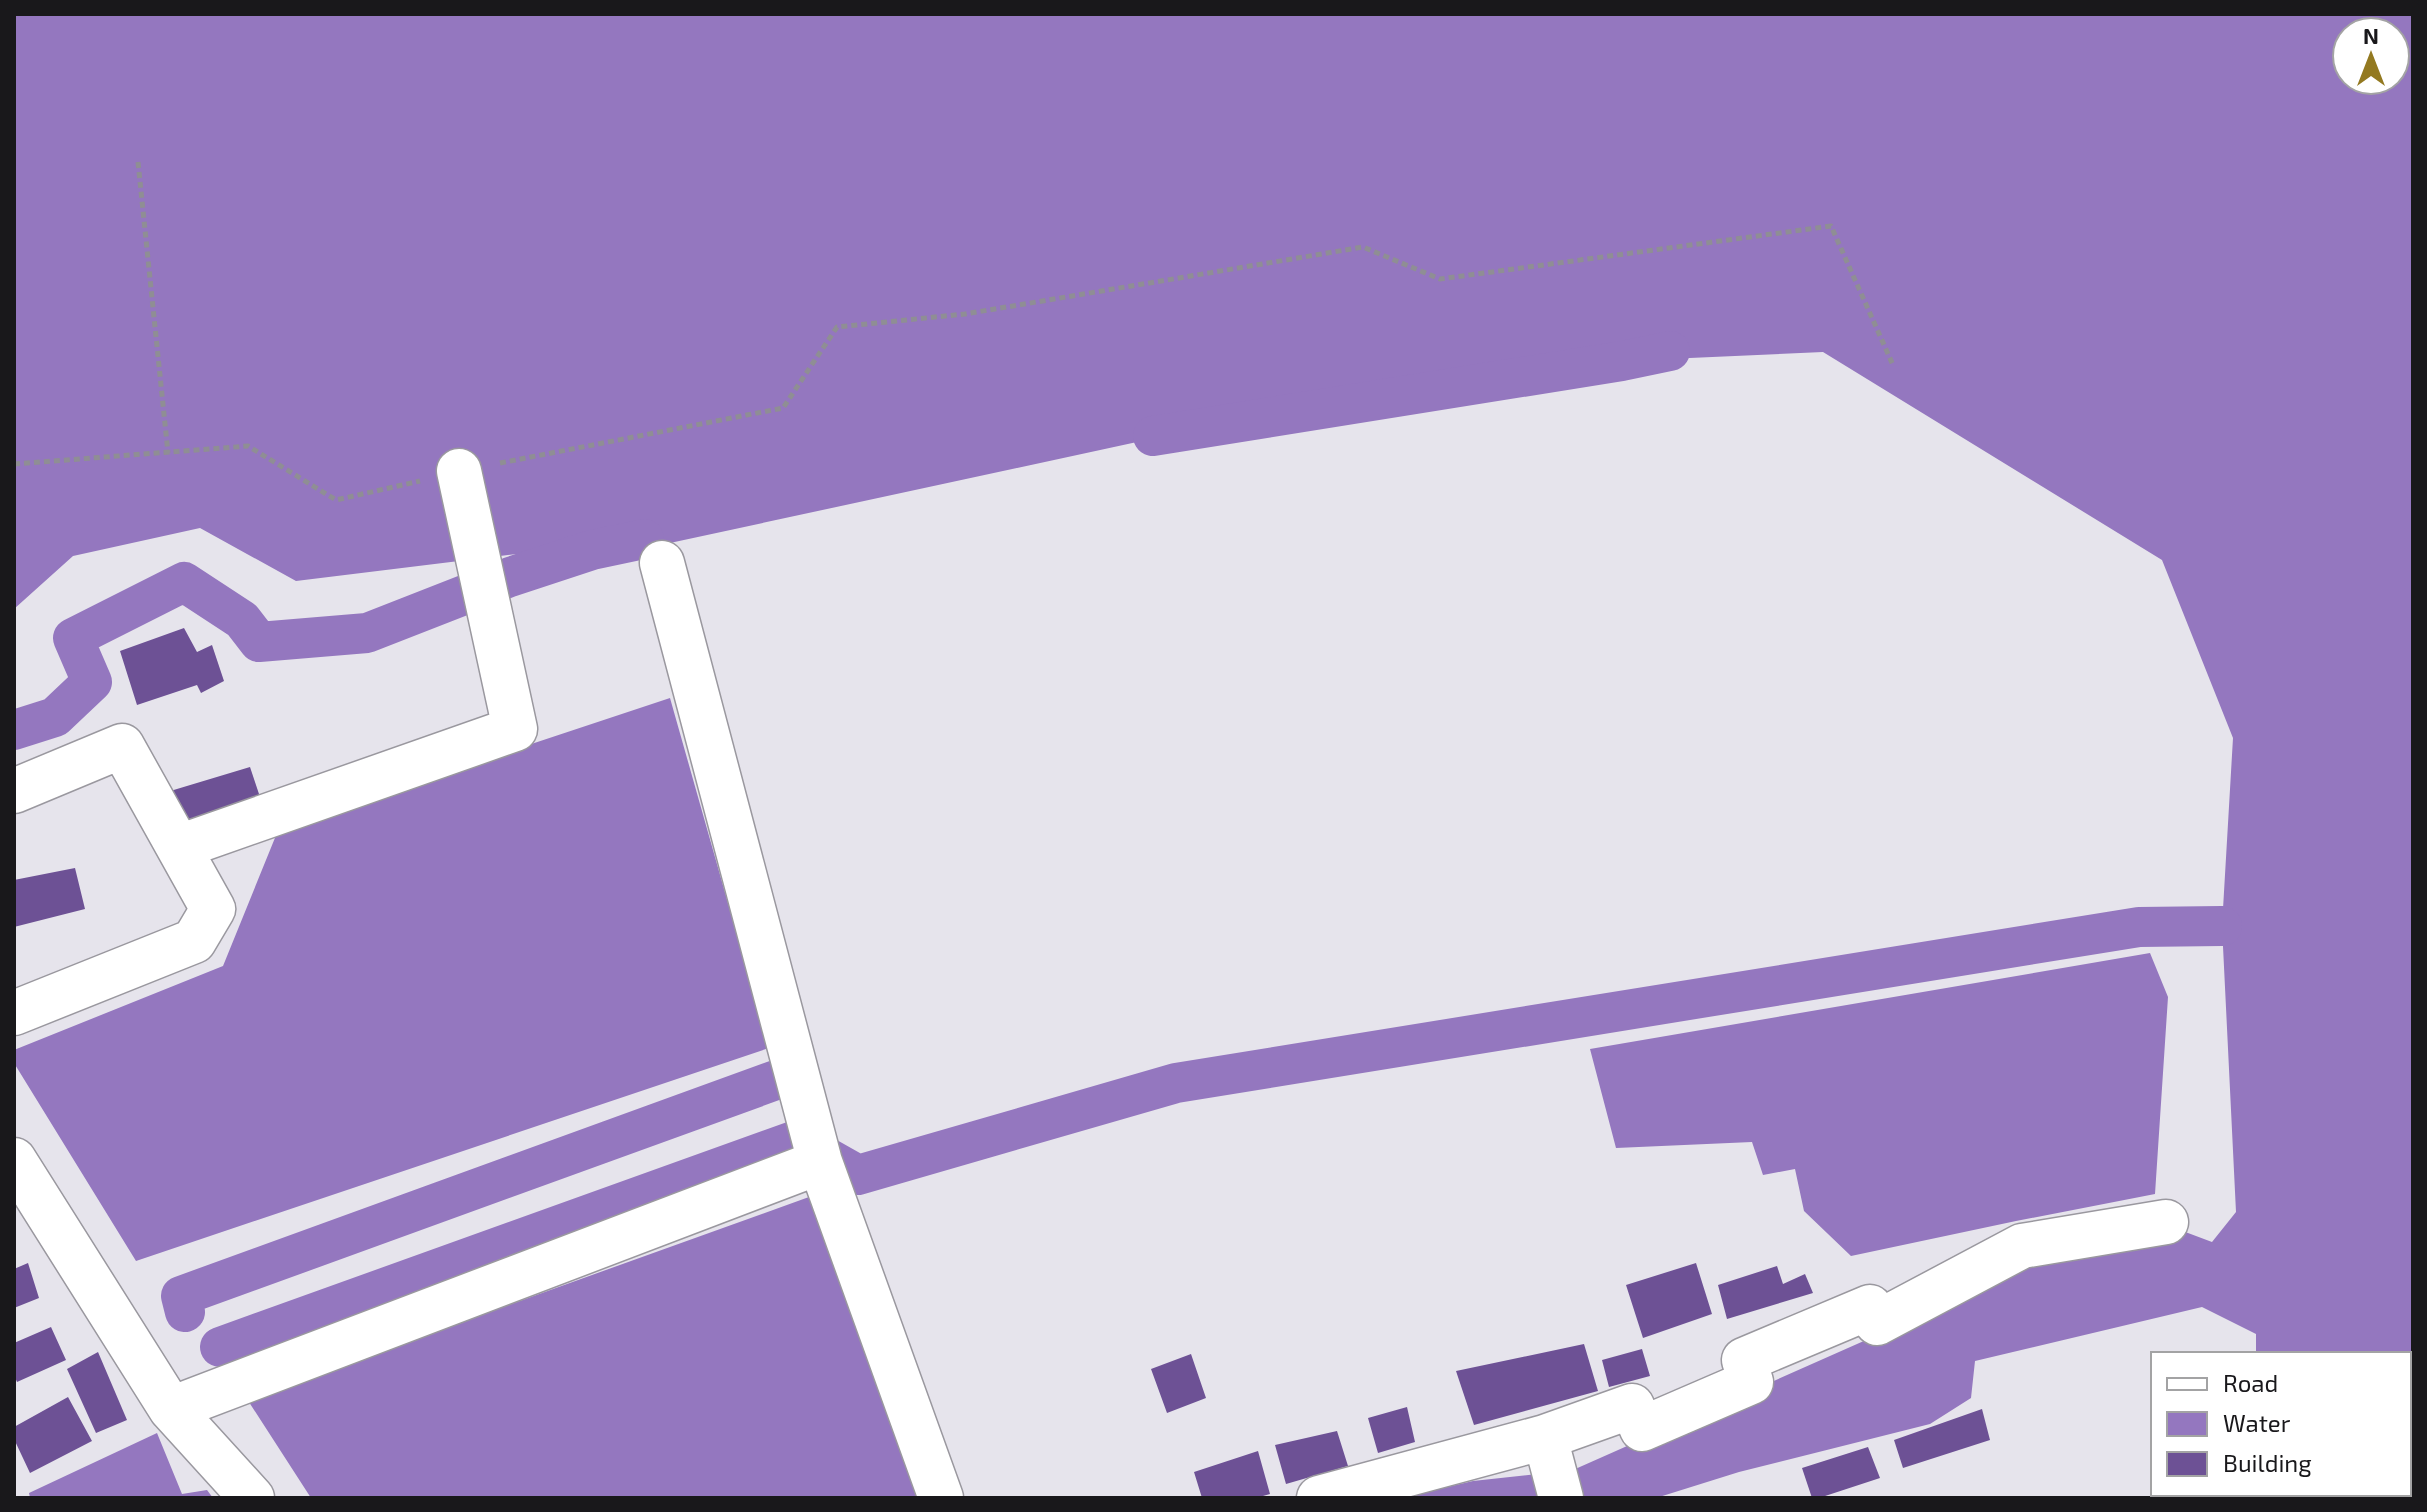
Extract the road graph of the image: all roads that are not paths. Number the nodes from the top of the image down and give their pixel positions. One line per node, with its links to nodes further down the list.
1 (459, 471): 4 (street)
2 (662, 563): 7 (street)
3 (14, 791): 4 (street)
4 (179, 847): 5 (street)
5 (14, 1013)
6 (14, 1160): 9 (street)
7 (820, 1162): 9 (street); 12 (street)
8 (2166, 1222): 10 (street)
9 (171, 1409): 11 (street)
10 (1545, 1437): 13 (street); 14 (street)
11 (252, 1498)
12 (941, 1498)
13 (1319, 1498)
14 (1561, 1498)

